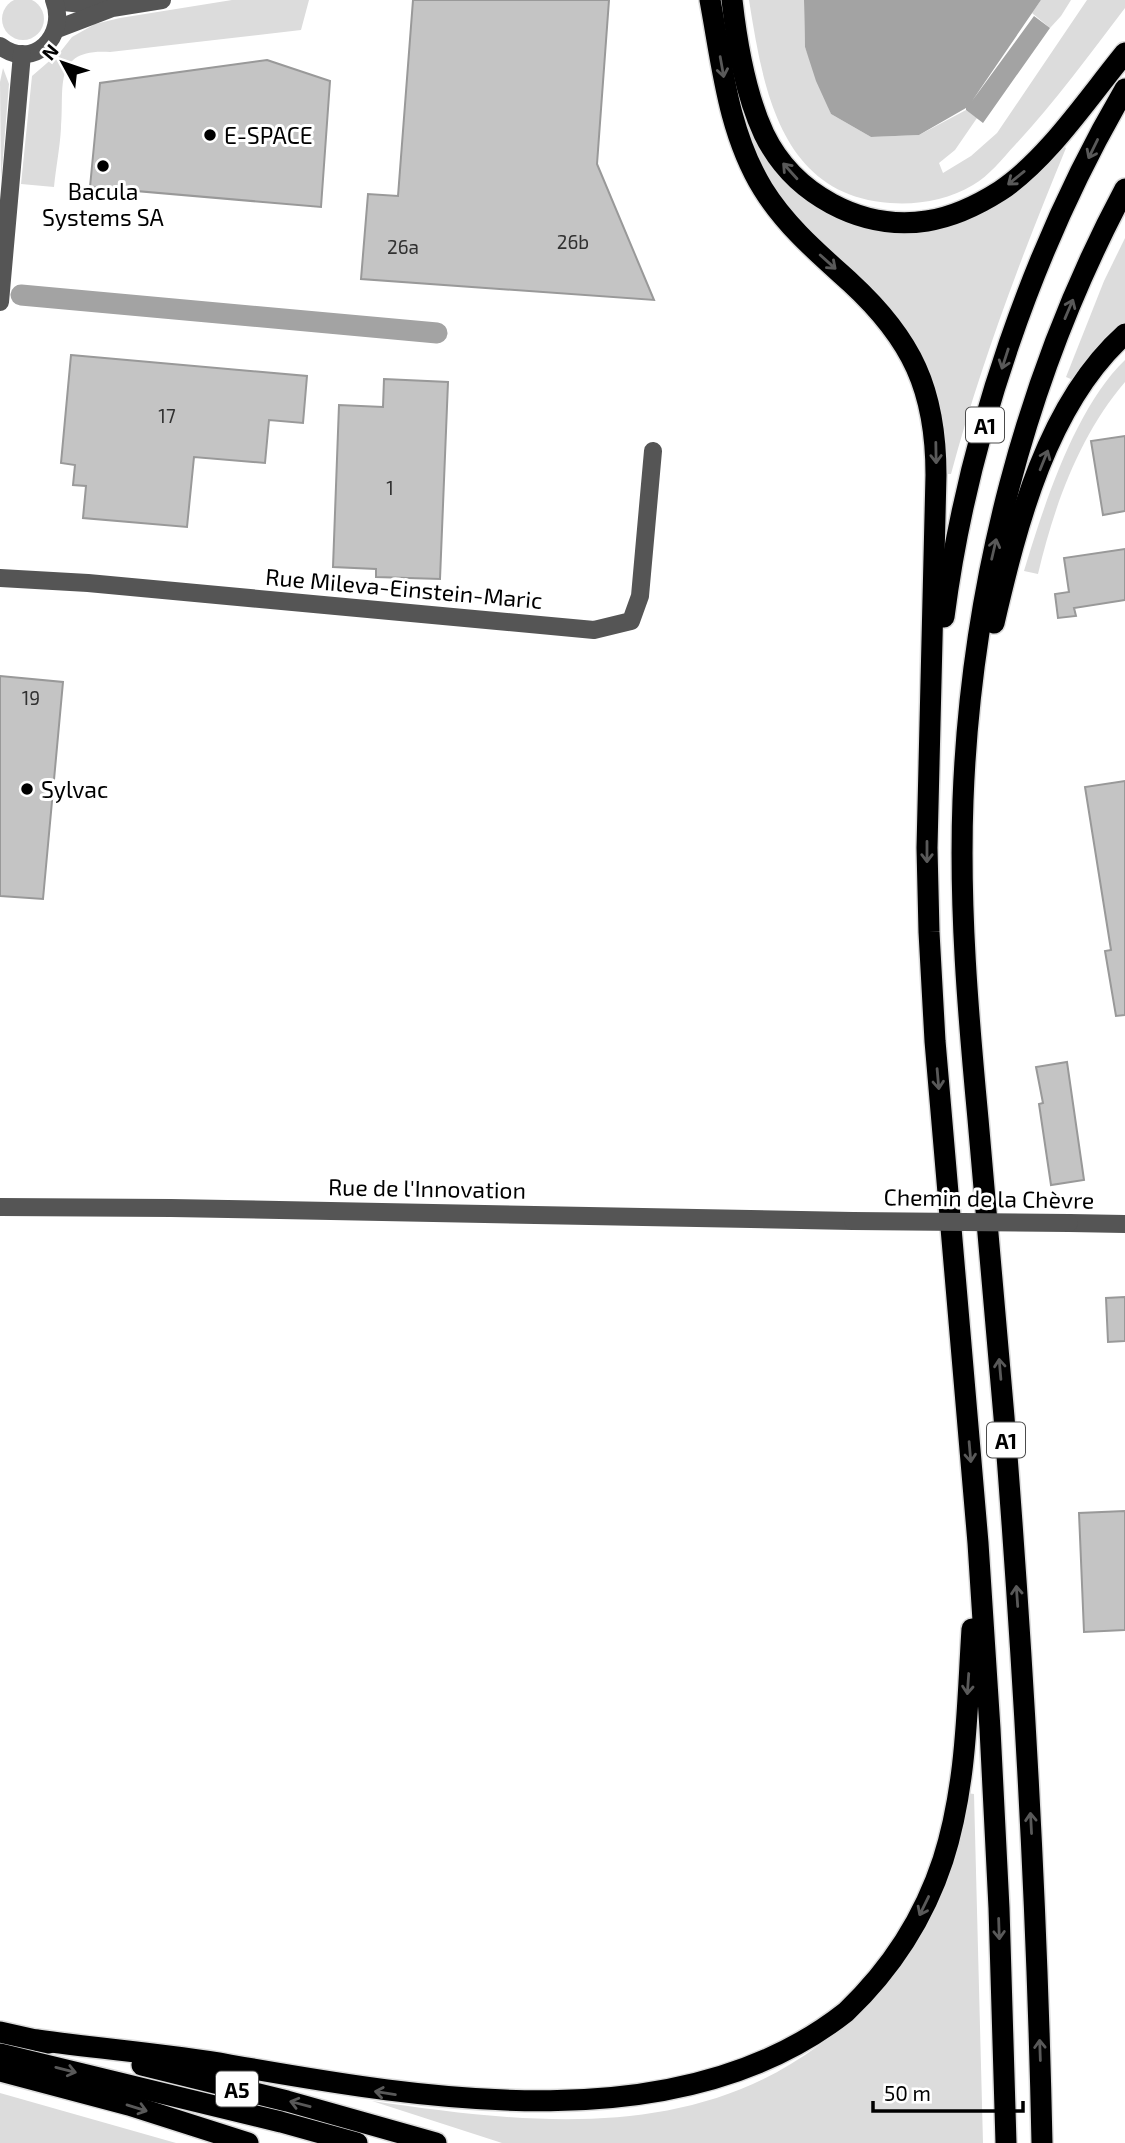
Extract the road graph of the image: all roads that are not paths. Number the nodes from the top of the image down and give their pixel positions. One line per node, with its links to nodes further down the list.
1 (55, 0): 5 (street); 6 (street)
2 (162, 0): 5 (street)
3 (710, 0): 17 (highway, one-way to 17)
4 (732, 0): 8 (highway, one-way to 4)
5 (112, 8): 6 (street)
6 (57, 29): 9 (street)
7 (0, 46): 9 (street)
8 (1125, 53)
9 (22, 54): 12 (street)
10 (1125, 89): 17 (highway, A1, one-way to 17)
11 (1125, 189): 16 (highway, A1, one-way to 11)
12 (0, 302)
13 (1125, 334): 16 (highway, one-way to 13)
14 (653, 451): 15 (street, Rue Mileva-Einstein-Maric)
15 (0, 578)
16 (967, 738): 30 (highway, A1, one-way to 16)
17 (928, 784): 21 (highway, A1, one-way to 21)
18 (0, 1207): 19 (street, Rue de l'Innovation)
19 (853, 1221): 20 (street, Chemin de la Chèvre, bridge)
20 (1125, 1224)
21 (978, 1543): 23 (highway, one-way to 23); 29 (highway, A1, one-way to 29)
22 (0, 2032): 23 (highway, A5)
23 (37, 2040): 28 (highway, A5, one-way to 23)
24 (0, 2054): 27 (highway, one-way to 27)
25 (0, 2071): 26 (highway, A5, one-way to 26)
26 (247, 2143)
27 (357, 2143)
28 (436, 2143)
29 (1006, 2143)
30 (1042, 2143)

